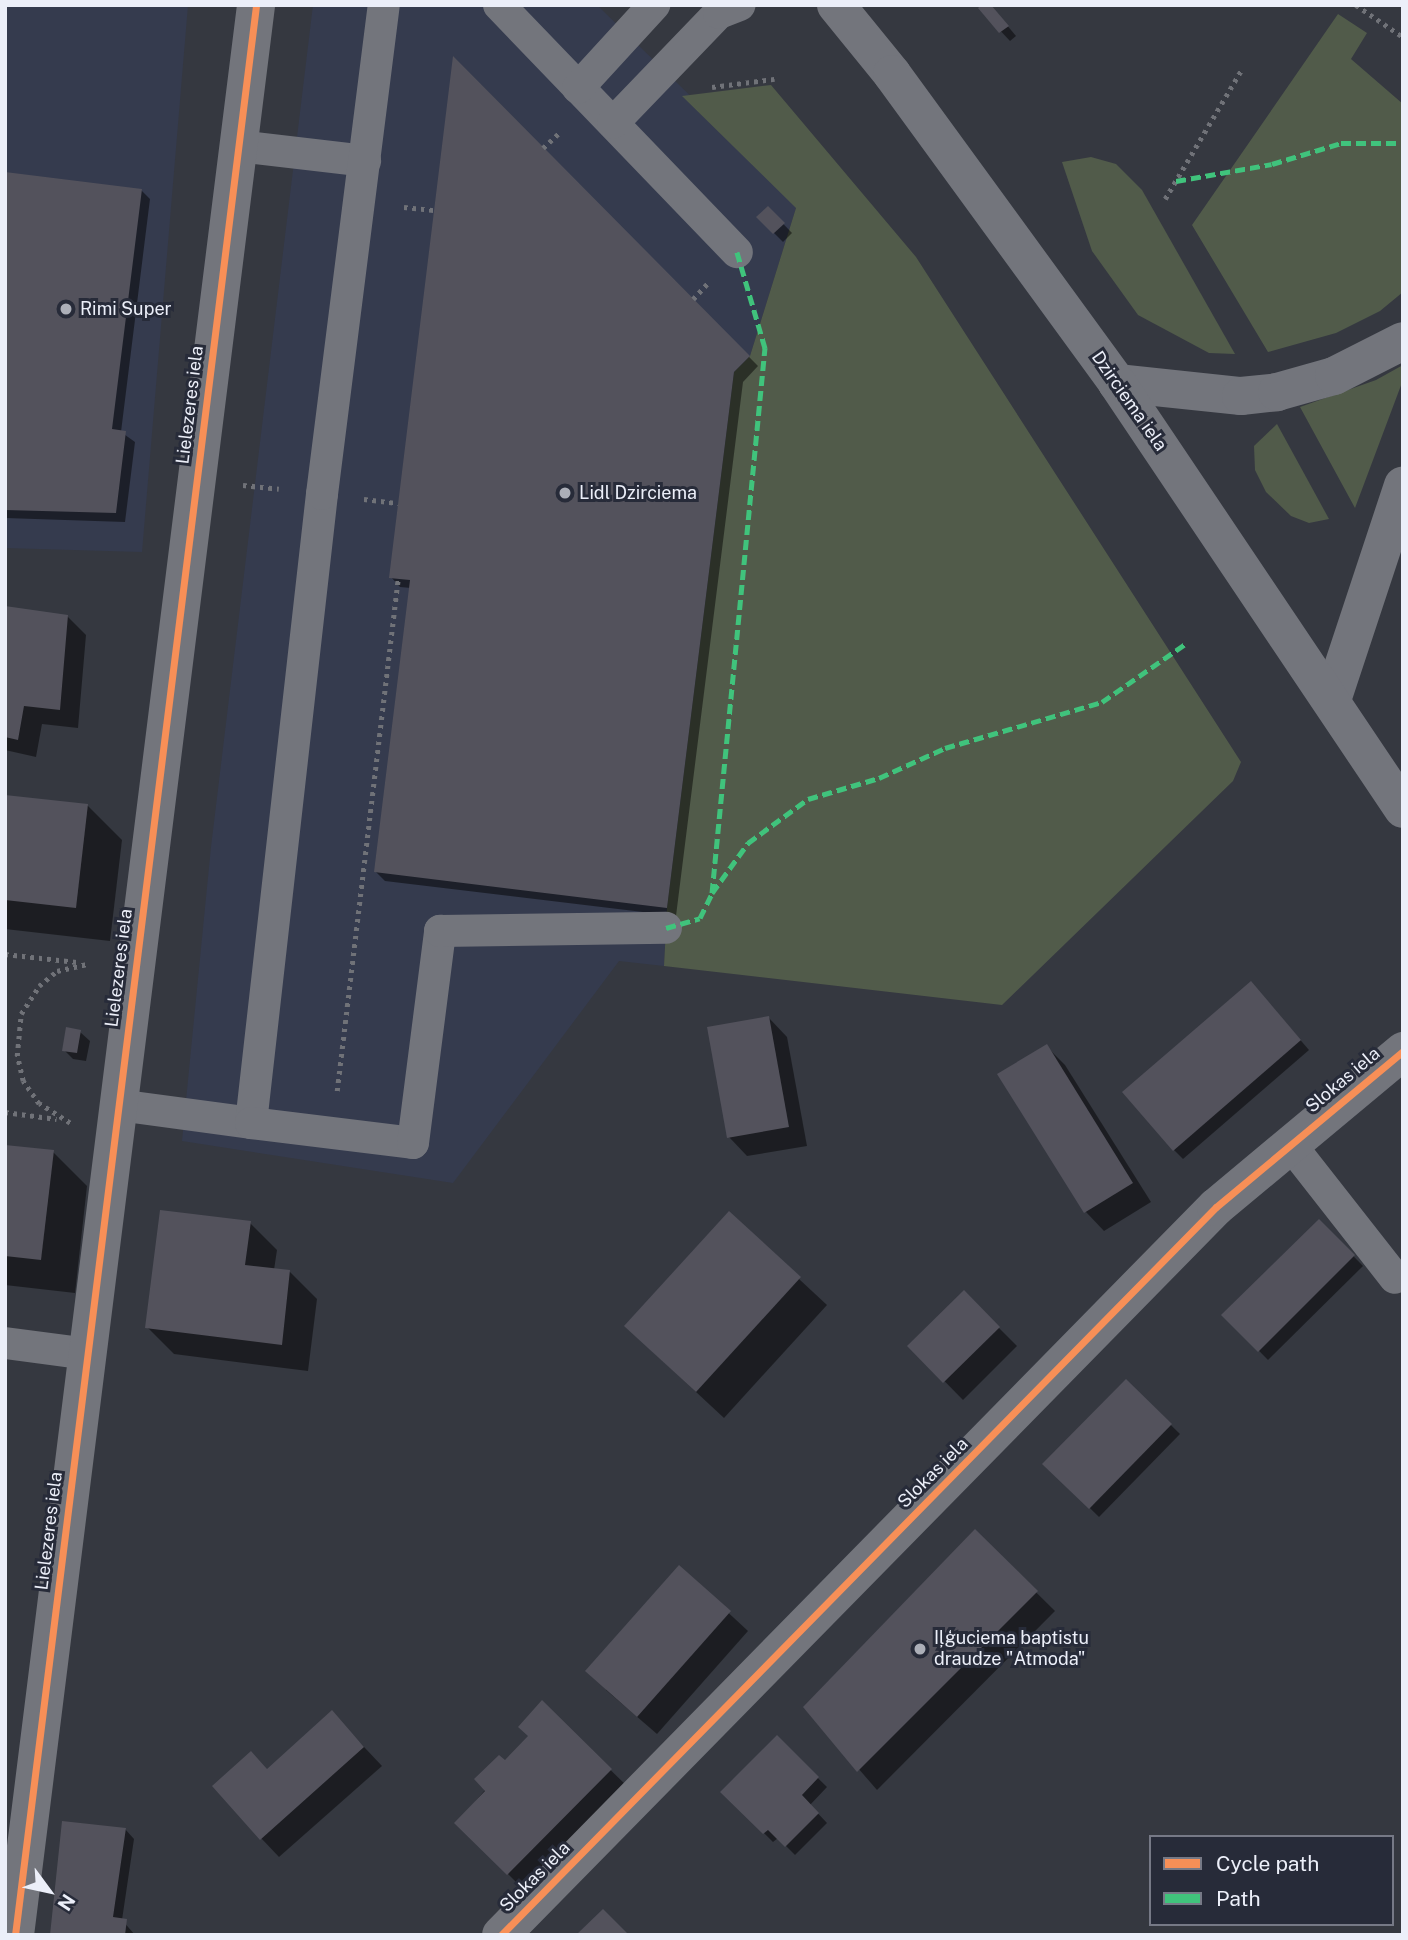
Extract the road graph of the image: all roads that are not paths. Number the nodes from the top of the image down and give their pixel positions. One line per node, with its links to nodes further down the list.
1 (256, 5): 9 (street, Lielezeres iela)
2 (384, 5): 10 (lane)
3 (499, 5): 7 (lane)
4 (654, 5): 7 (lane)
5 (740, 5): 8 (lane)
6 (836, 5): 13 (street, Dzirciema iela)
7 (578, 88): 8 (lane)
8 (613, 123): 11 (lane)
9 (238, 146): 10 (lane); 19 (street, Lielezeres iela)
10 (365, 161): 20 (lane)
11 (737, 252)
12 (1403, 341): 13 (street)
13 (1117, 383): 15 (street, Dzirciema iela)
14 (1403, 485): 15 (street)
15 (1332, 699): 16 (street, Dzirciema iela)
16 (1403, 809)
17 (666, 928): 20 (lane)
18 (1403, 1051): 21 (street, Slokas iela)
19 (116, 1118): 20 (lane); 24 (street, Lielezeres iela)
20 (251, 1123)
21 (1290, 1144): 22 (lane); 26 (street, Slokas iela)
22 (1395, 1278)
23 (5, 1343): 24 (lane)
24 (87, 1354): 25 (street, Lielezeres iela)
25 (15, 1935)
26 (501, 1935)

